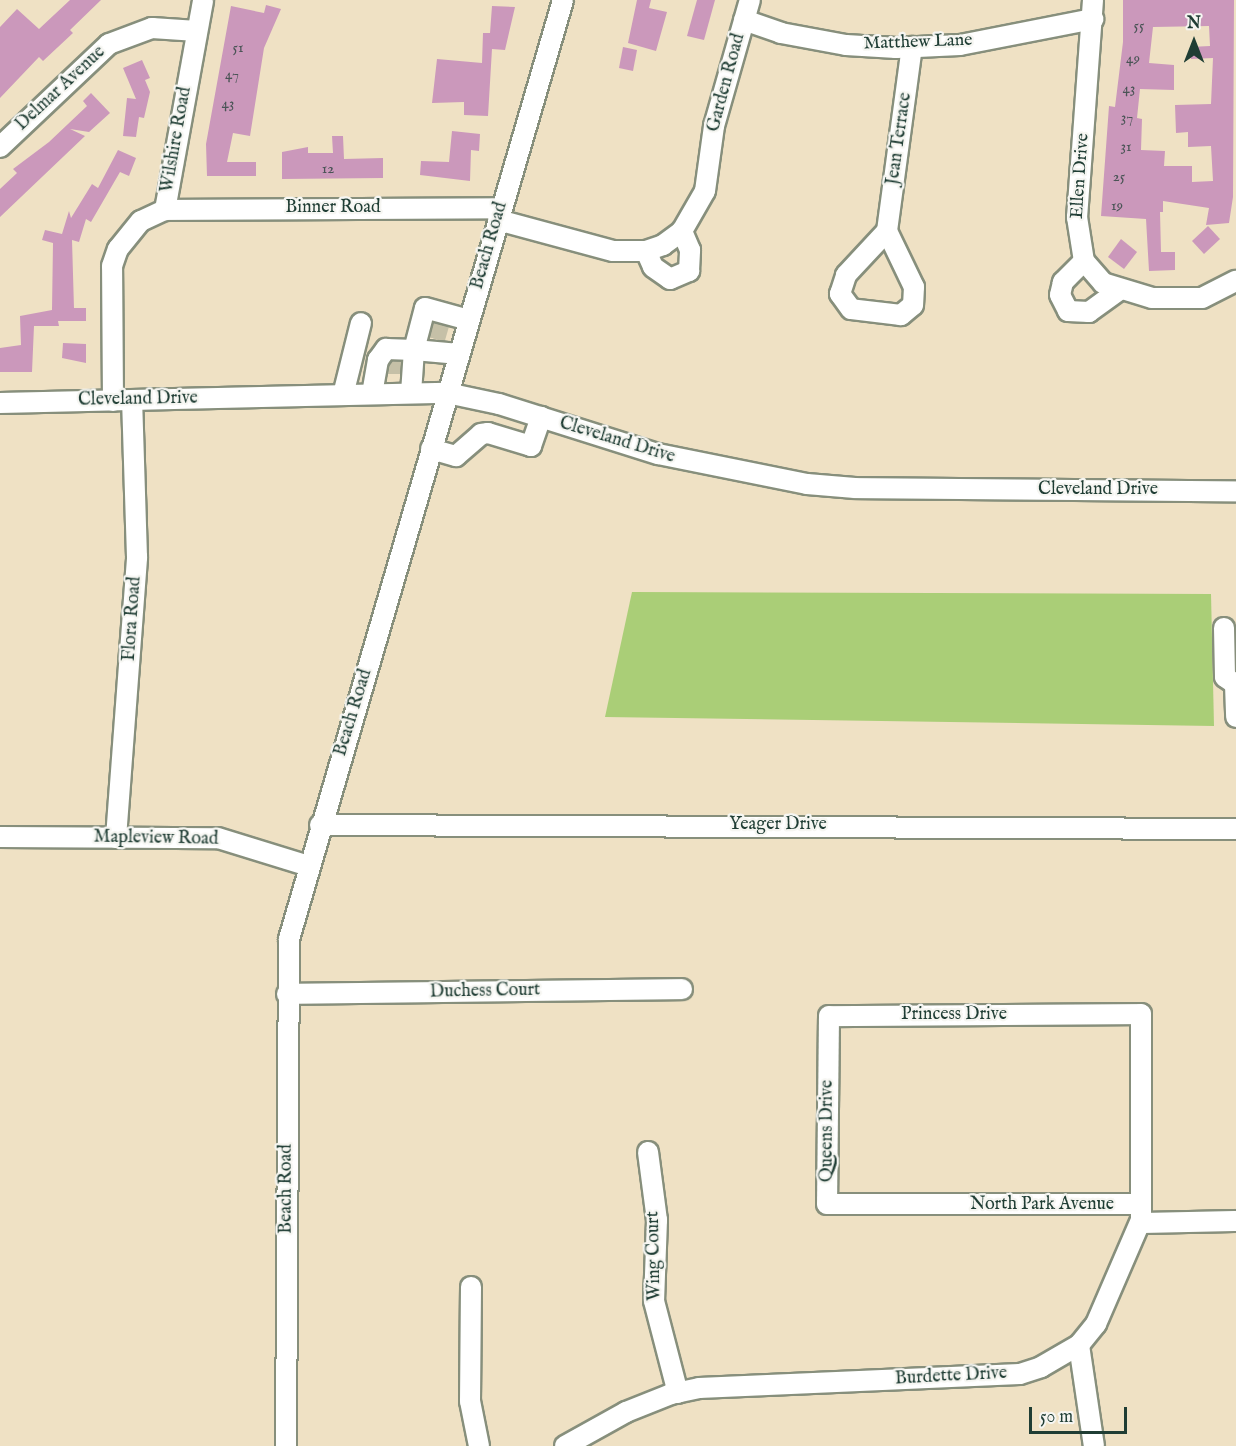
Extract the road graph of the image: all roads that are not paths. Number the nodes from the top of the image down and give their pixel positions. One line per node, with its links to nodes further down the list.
1 (203, 0): 6 (street, Wilshire Road)
2 (563, 0): 10 (street, Beach Road)
3 (750, 0): 5 (street, Garden Road)
4 (1093, 10): 7 (street, Matthew Lane); 14 (street, Ellen Drive)
5 (744, 20): 7 (street, Matthew Lane); 11 (street, Garden Road)
6 (197, 31): 8 (street, Delmar Avenue); 9 (street, Wilshire Road)
7 (912, 47): 12 (street, Jean Terrace)
8 (0, 147)
9 (165, 210): 10 (street, Binner Road); 25 (street, Wilshire Road)
10 (500, 214): 13 (street, Garden Road); 17 (street, Beach Road)
11 (682, 231): 13 (street, Garden Road); 13 (street)
12 (888, 231): 12 (street)
13 (646, 251)
14 (1084, 261): 16 (street); 16 (street)
15 (1234, 290): 16 (street)
16 (1118, 291)
17 (469, 320): 19 (street); 20 (street, Beach Road)
18 (361, 323): 23 (street)
19 (416, 348): 20 (street); 21 (street); 24 (street)
20 (459, 354): 22 (street, Beach Road)
21 (411, 393): 22 (street, Cleveland Drive); 24 (street, Cleveland Drive)
22 (447, 393): 26 (street, Cleveland Drive); 30 (street, Beach Road)
23 (343, 394): 24 (street, Cleveland Drive); 25 (street, Cleveland Drive)
24 (372, 394)
25 (123, 401): 27 (street, Cleveland Drive); 37 (street, Flora Road)
26 (496, 403): 28 (street, Cleveland Drive); 29 (street)
27 (0, 404)
28 (541, 417): 29 (street); 31 (street, Cleveland Drive)
29 (488, 433): 30 (street)
30 (431, 449): 34 (street, Beach Road)
31 (1236, 492)
32 (1224, 628): 33 (street)
33 (1236, 717)
34 (320, 825): 35 (street, Yeager Drive); 38 (street, Beach Road)
35 (1236, 829)
36 (0, 837): 37 (street, Mapleview Road)
37 (116, 838): 38 (street, Mapleview Road)
38 (309, 866): 40 (street, Beach Road)
39 (682, 989): 40 (street, Duchess Court)
40 (287, 994): 50 (street, Beach Road)
41 (1080, 1015): 42 (street, Princess Drive); 45 (street, Burdette Drive)
42 (829, 1016): 44 (street, Queens Drive)
43 (648, 1152): 49 (street, Wing Court)
44 (943, 1205): 45 (street, North Park Avenue)
45 (1141, 1214): 46 (street, North Park Avenue); 48 (street, Burdette Drive)
46 (1236, 1221)
47 (471, 1287): 51 (street)
48 (1079, 1345): 49 (street, Burdette Drive); 53 (street)
49 (678, 1393): 52 (street, Burdette Drive)
50 (286, 1446)
51 (479, 1446)
52 (565, 1446)
53 (1094, 1446)

